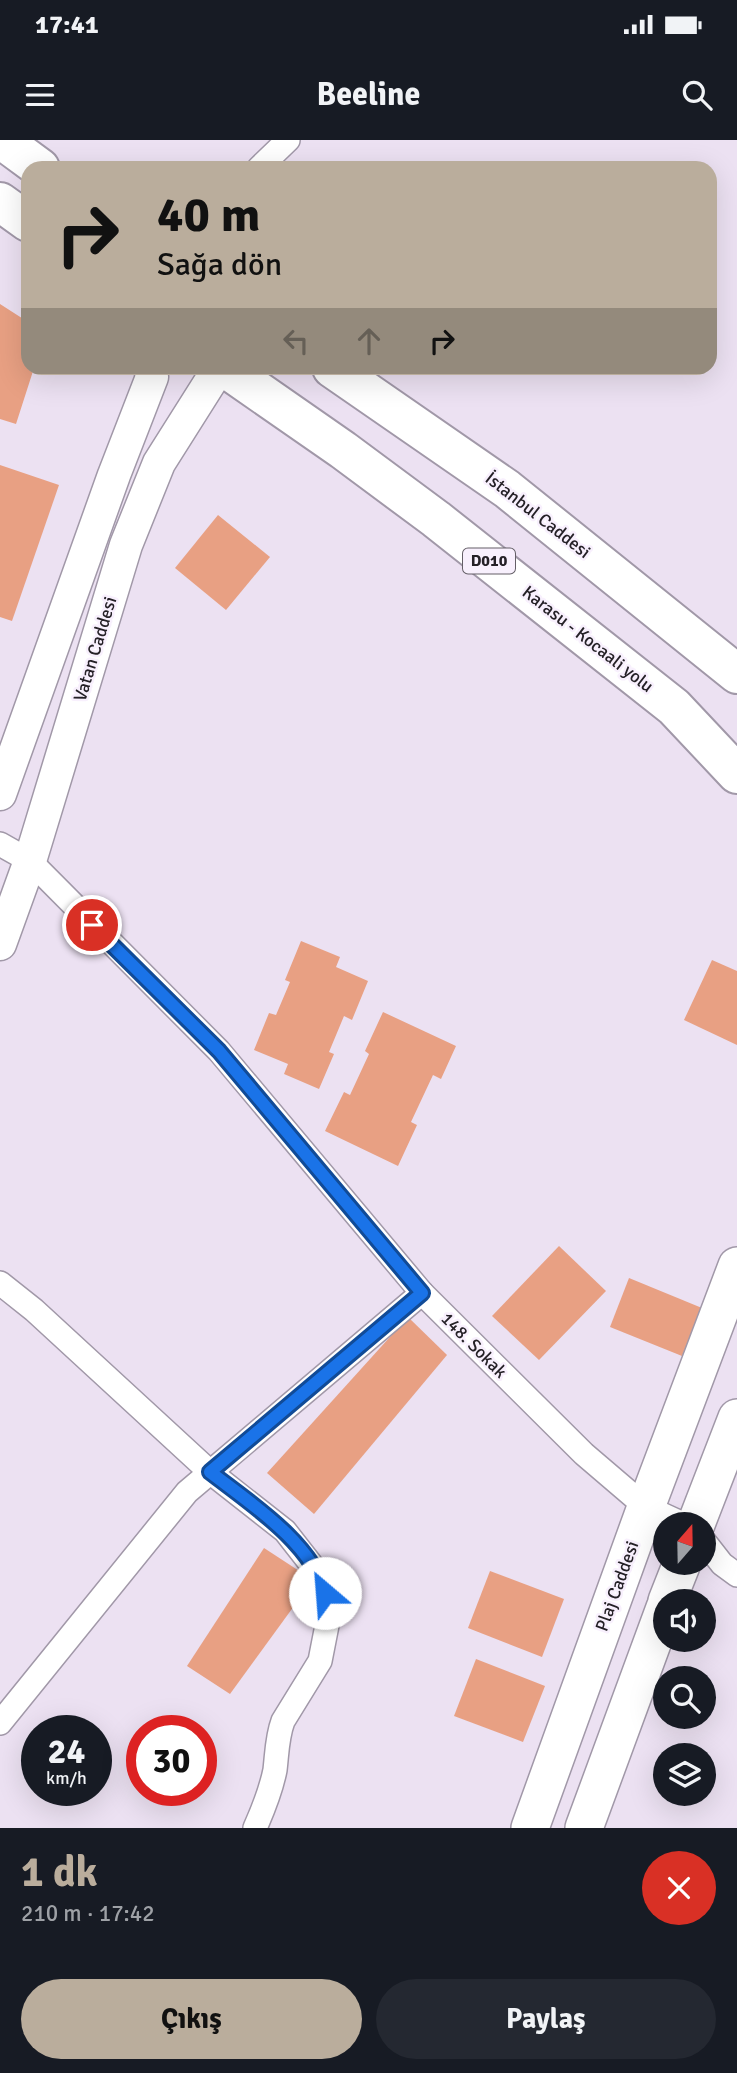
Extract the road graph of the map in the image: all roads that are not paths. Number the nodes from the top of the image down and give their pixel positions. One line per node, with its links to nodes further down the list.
1 (2, 140): 3 (highway)
2 (288, 140): 4 (street)
3 (30, 161)
4 (266, 161)
5 (0, 202): 6 (highway)
6 (21, 217)
7 (152, 375): 13 (main road)
8 (215, 375): 15 (main road, Vatan Caddesi)
9 (235, 375): 12 (highway, Karasu - Kocaali yolu / D010)
10 (342, 375): 11 (highway, İstanbul Caddesi)
11 (737, 674)
12 (737, 774)
13 (0, 794)
14 (0, 844): 15 (street, 148. Sokak)
15 (30, 861): 16 (main road, Vatan Caddesi); 19 (street, 148. Sokak)
16 (0, 944)
17 (737, 1266): 22 (main road, Plaj Caddesi)
18 (0, 1283): 21 (street)
19 (422, 1293): 21 (street); 22 (street, 148. Sokak)
20 (737, 1418): 24 (main road)
21 (210, 1472): 28 (street); 29 (street)
22 (646, 1507): 23 (street, 148. Sokak); 30 (main road, Plaj Caddesi)
23 (657, 1512)
24 (701, 1512)
25 (716, 1556): 26 (street)
26 (737, 1575)
27 (653, 1641): 31 (main road)
28 (0, 1723)
29 (255, 1828)
30 (530, 1828)
31 (584, 1828)

